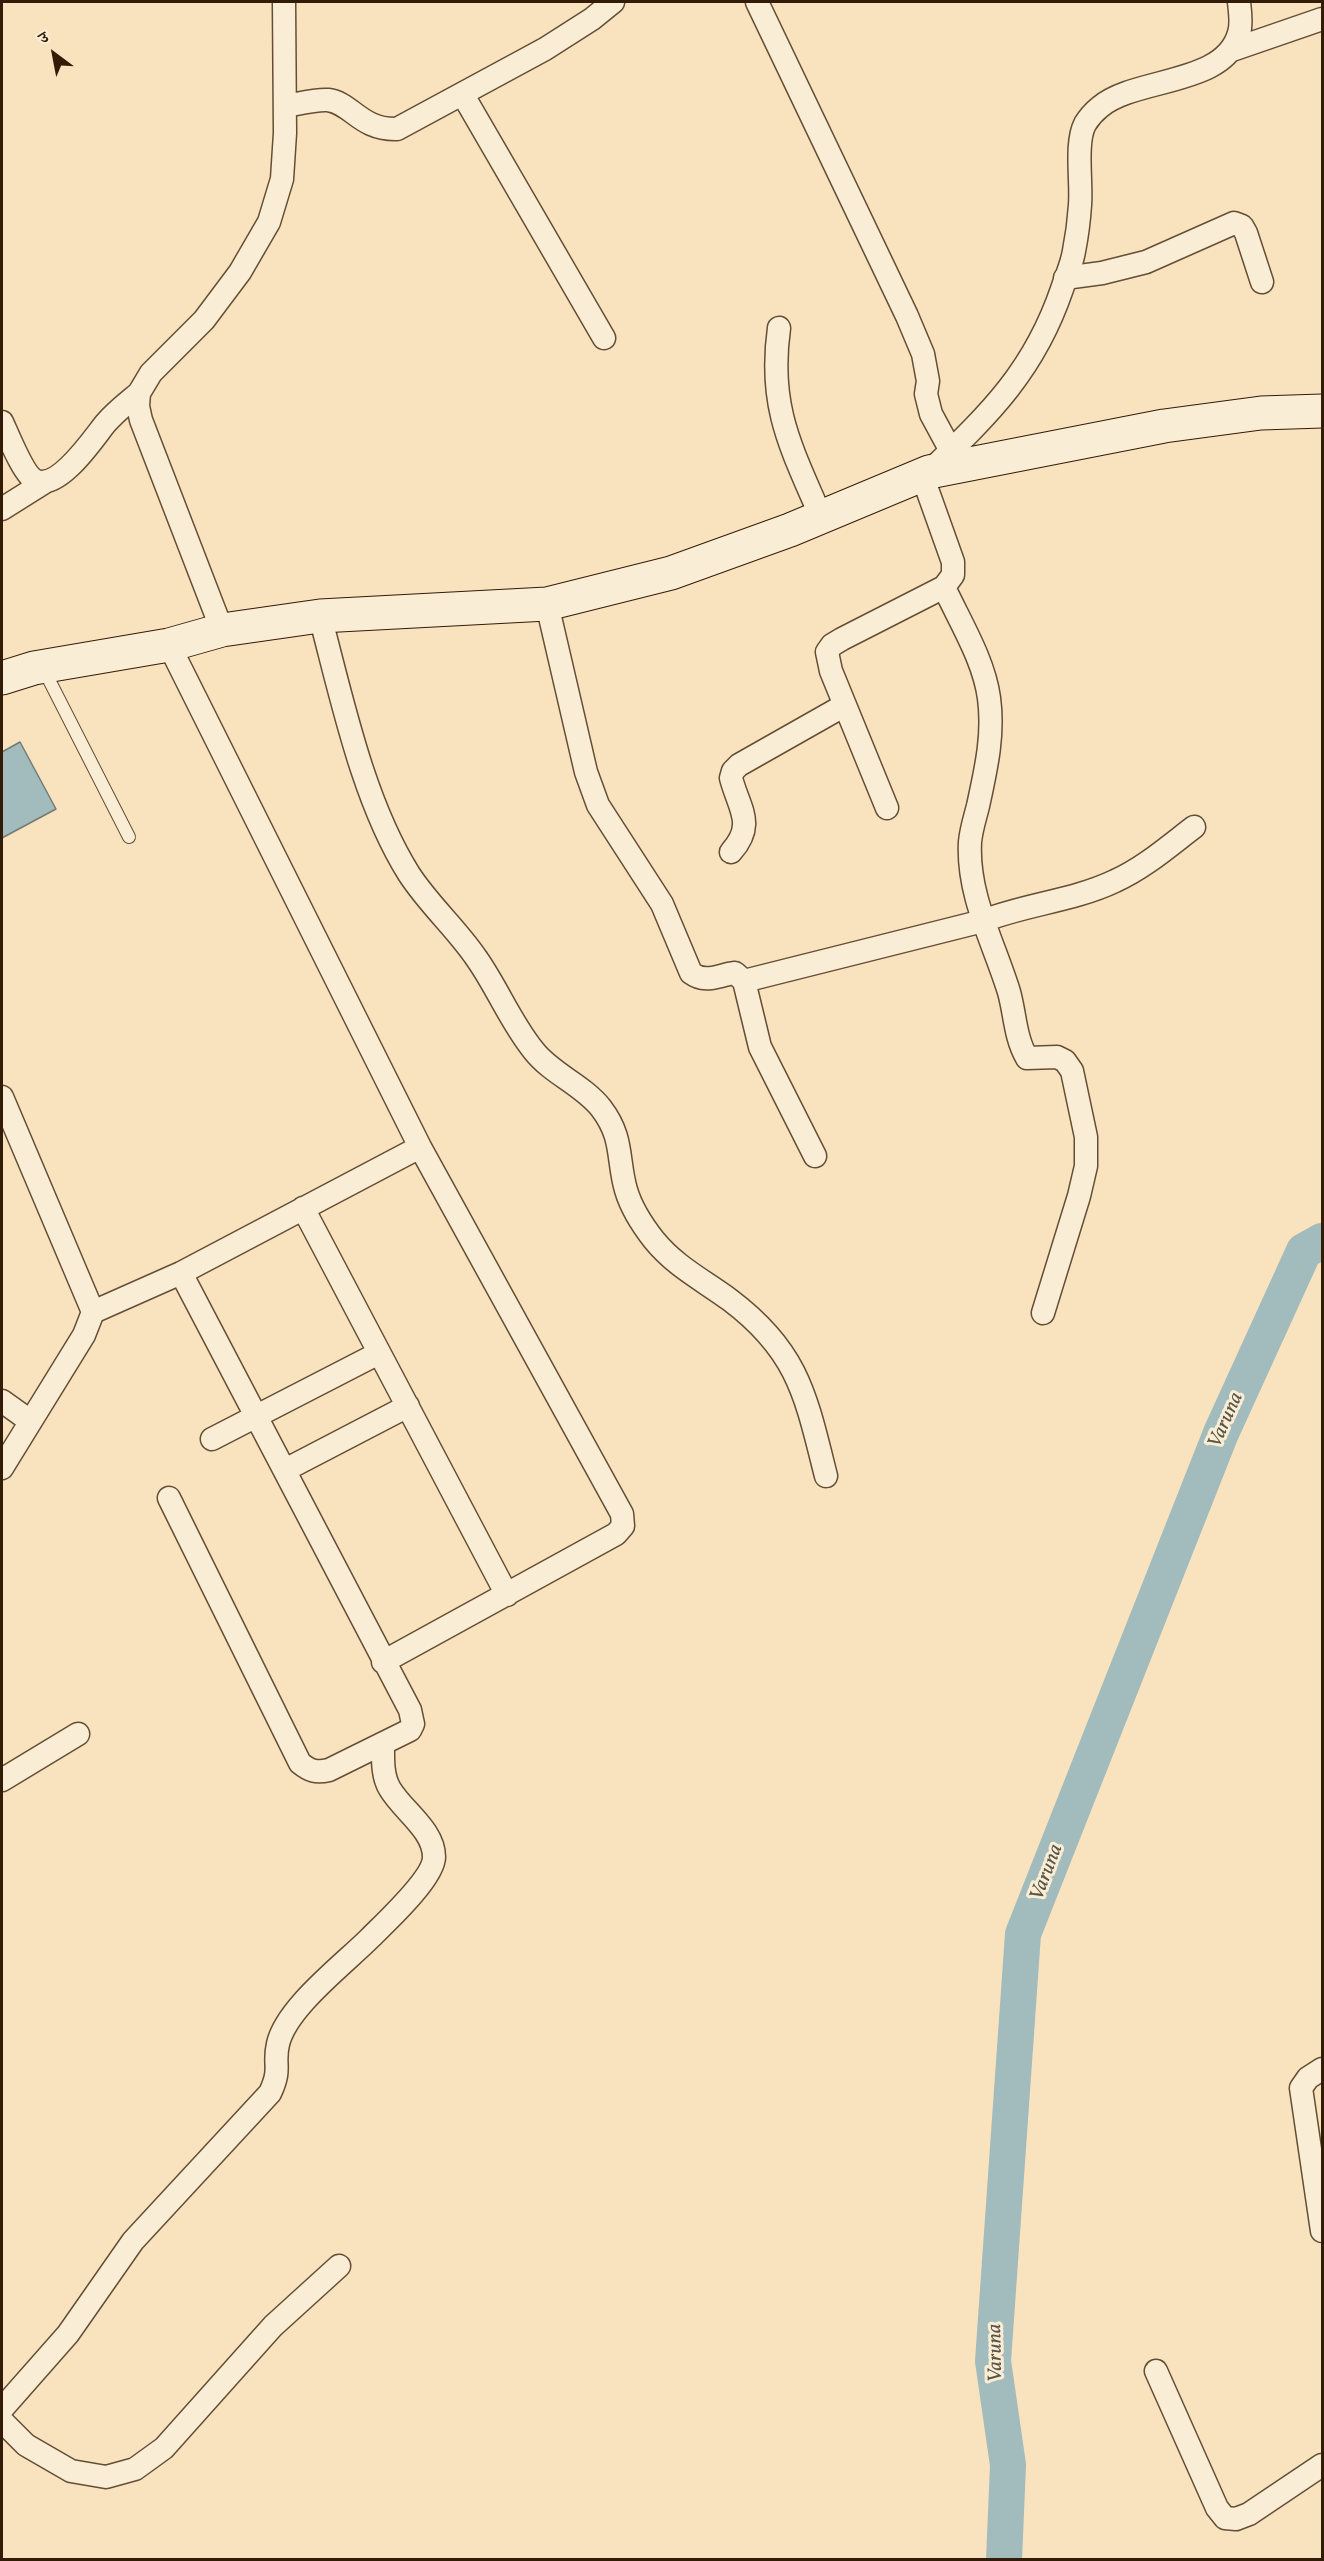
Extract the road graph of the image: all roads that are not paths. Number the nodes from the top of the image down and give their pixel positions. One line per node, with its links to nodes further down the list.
1 (284, 2): 8 (street)
2 (613, 2): 7 (street)
3 (757, 2): 16 (street)
4 (1239, 2): 6 (street)
5 (1323, 19): 6 (street)
6 (1232, 50): 9 (street)
7 (463, 95): 8 (street); 12 (street)
8 (285, 106): 13 (street)
9 (1065, 278): 10 (street); 16 (street)
10 (1262, 282)
11 (779, 328): 19 (street)
12 (604, 338)
13 (139, 393): 17 (street); 23 (street)
14 (1323, 411): 16 (street)
15 (2, 422): 17 (street)
16 (934, 466): 19 (street); 20 (street)
17 (45, 482): 18 (street)
18 (2, 509)
19 (821, 517): 21 (street)
20 (944, 588): 27 (street); 32 (street)
21 (547, 604): 22 (street); 33 (street)
22 (320, 616): 23 (street); 49 (street)
23 (222, 630): 24 (street)
24 (168, 645): 25 (street); 35 (street)
25 (42, 667): 26 (street); 30 (lane)
26 (2, 678)
27 (845, 705): 28 (street); 31 (street)
28 (887, 808)
29 (1194, 826): 32 (street)
30 (129, 837)
31 (730, 852)
32 (983, 921): 33 (street); 40 (street)
33 (744, 981): 36 (street)
34 (2, 1097): 39 (street)
35 (420, 1147): 37 (street); 51 (street)
36 (815, 1156)
37 (303, 1208): 38 (street); 41 (street)
38 (181, 1273): 39 (street); 44 (street)
39 (93, 1312): 45 (street)
40 (1043, 1313)
41 (379, 1353): 43 (street); 44 (street)
42 (2, 1401): 45 (street)
43 (408, 1406): 48 (street); 51 (street)
44 (257, 1415): 46 (street); 48 (street)
45 (30, 1421): 47 (street)
46 (212, 1439)
47 (2, 1468)
48 (285, 1470): 52 (street)
49 (826, 1476)
50 (169, 1497): 54 (street)
51 (507, 1595): 52 (street)
52 (383, 1662): 54 (street)
53 (78, 1734): 55 (street)
54 (383, 1745): 60 (street)
55 (2, 1780)
56 (1323, 2069): 57 (street)
57 (1323, 2231)
58 (339, 2266): 61 (street)
59 (1156, 2371): 62 (street)
60 (2, 2409)
61 (2, 2421)
62 (1323, 2465)

